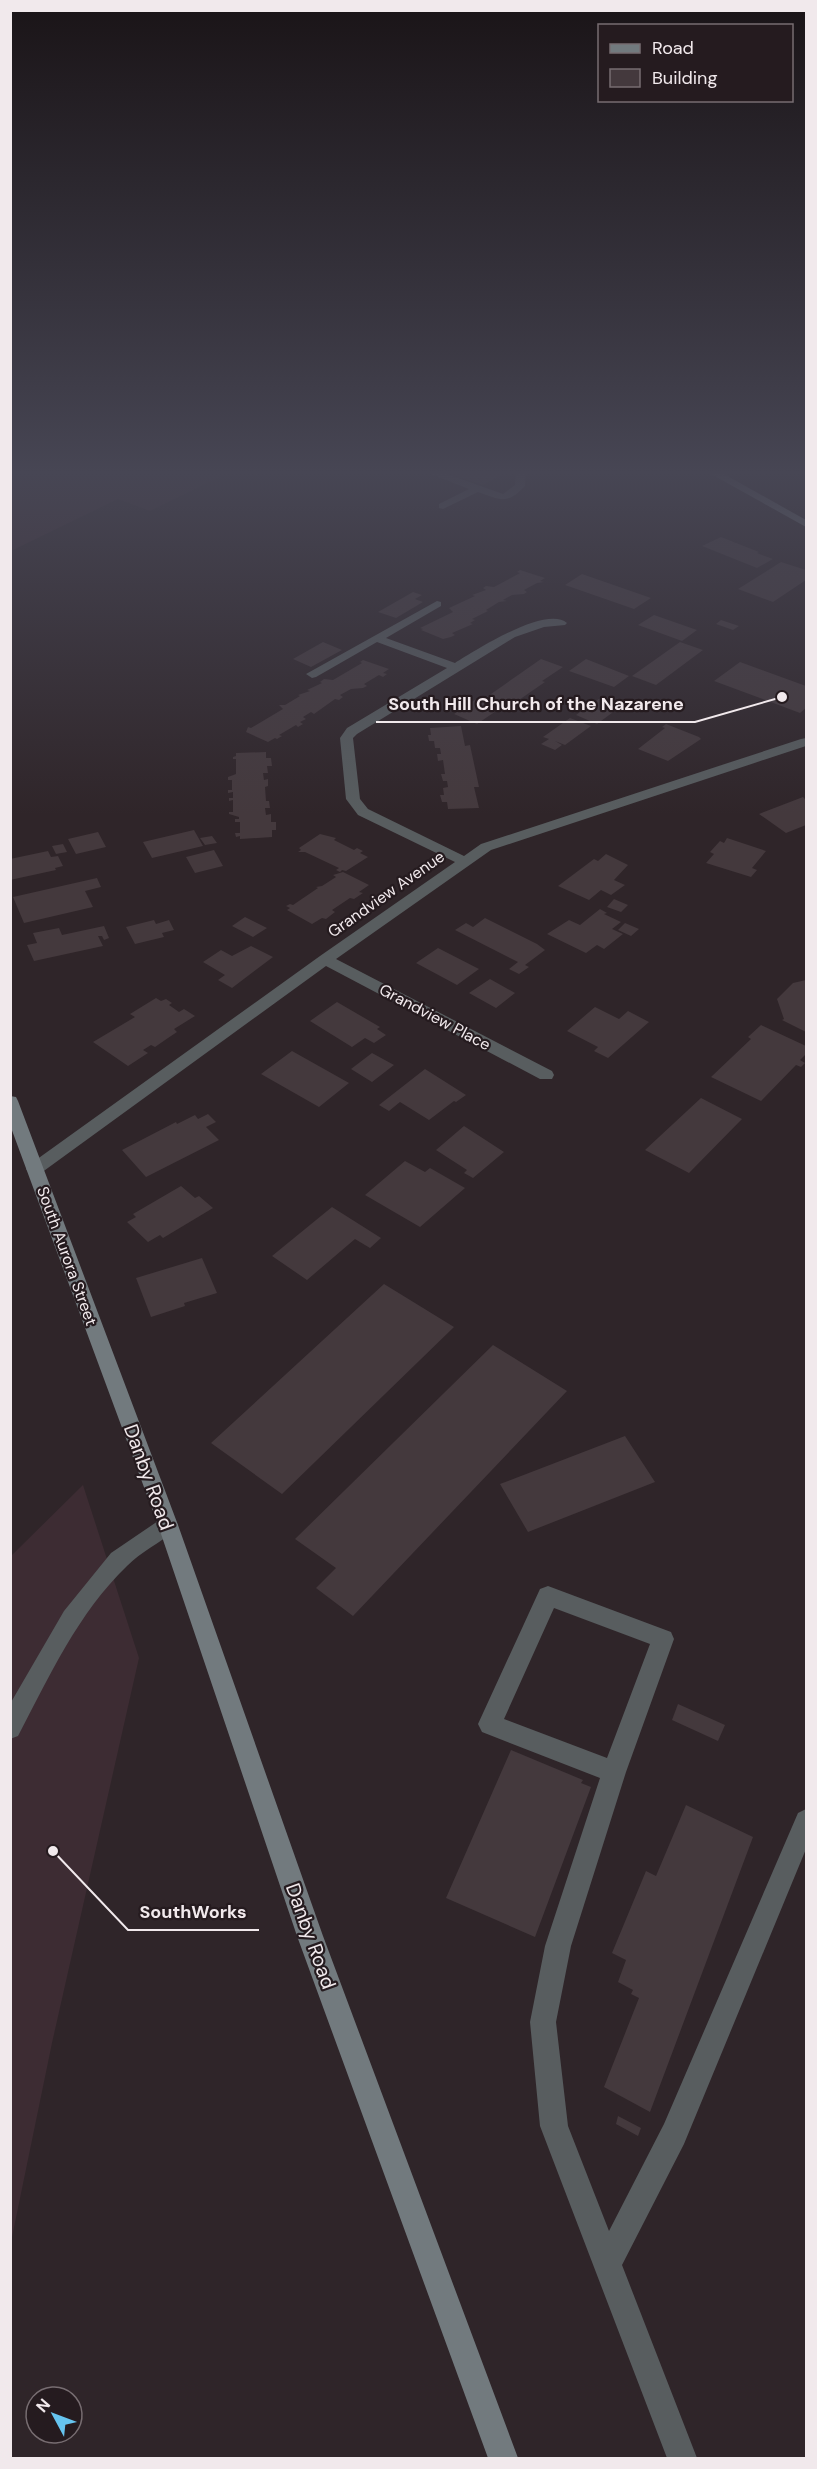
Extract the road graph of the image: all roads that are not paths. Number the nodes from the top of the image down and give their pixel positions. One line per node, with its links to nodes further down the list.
1 (437, 604): 3 (street)
2 (561, 623): 4 (street)
3 (376, 638): 4 (street); 5 (street)
4 (456, 667): 7 (street)
5 (312, 674)
6 (807, 742): 7 (street, Grandview Avenue)
7 (465, 862): 8 (street, Grandview Avenue)
8 (324, 959): 9 (street, Grandview Place); 11 (street, Grandview Avenue)
9 (546, 1075)
10 (10, 1101): 11 (main road, South Aurora Street)
11 (35, 1169): 12 (main road, South Aurora Street)
12 (125, 1411): 13 (main road, Danby Road)
13 (168, 1525): 14 (street); 18 (main road, Danby Road)
14 (10, 1728)
15 (614, 1772): 15 (street); 17 (street)
16 (807, 1821): 17 (street)
17 (607, 2264): 19 (street)
18 (503, 2458)
19 (682, 2458)

